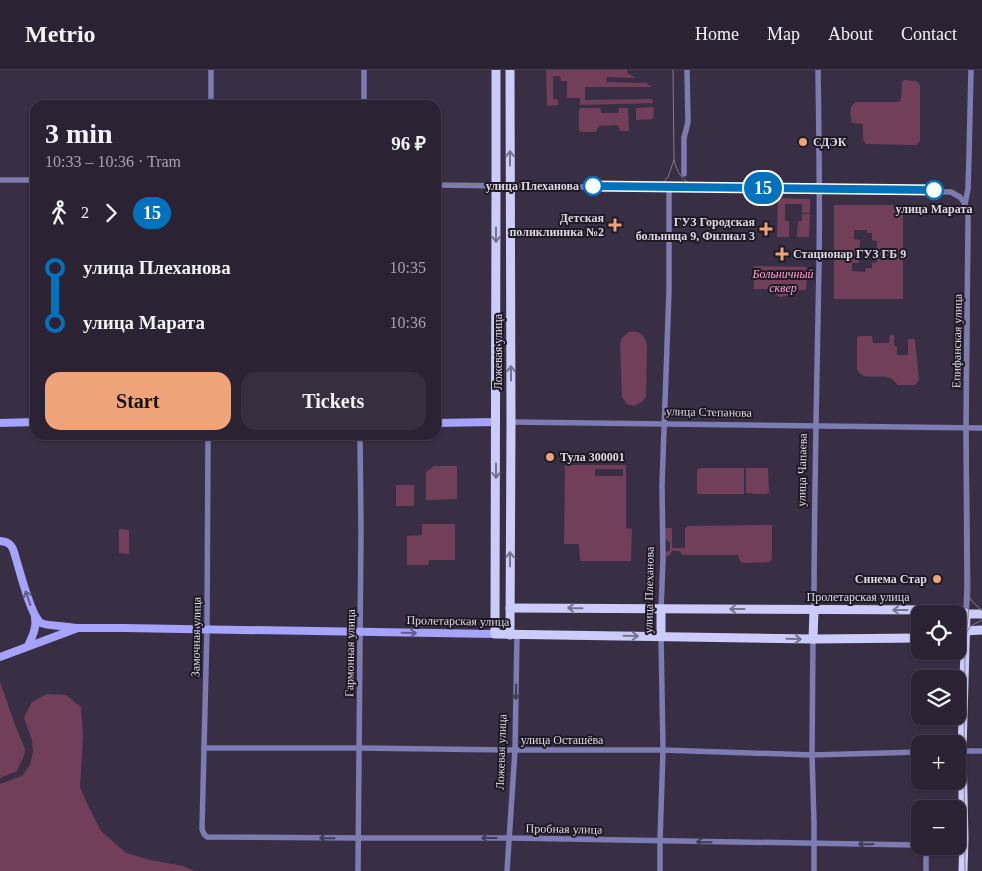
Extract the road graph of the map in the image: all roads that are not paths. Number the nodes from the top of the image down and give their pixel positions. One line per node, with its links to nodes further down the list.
1 (211, 70): 8 (street)
2 (364, 70): 9 (street)
3 (496, 70): 14 (main road, Ложевая улица)
4 (510, 70): 15 (main road, Ложевая улица, one-way to 4)
5 (687, 70): 10 (street)
6 (818, 70): 17 (street, улица Чапаева)
7 (971, 70): 18 (street, Епифанская улица)
8 (211, 100)
9 (364, 100)
10 (684, 174)
11 (0, 180): 12 (street)
12 (30, 180)
13 (441, 185): 14 (street)
14 (496, 186): 15 (street); 19 (main road, Ложевая улица, one-way to 19)
15 (510, 186): 16 (street); 20 (main road, Ложевая улица)
16 (669, 188): 17 (street); 26 (street, улица Плеханова)
17 (820, 190): 18 (street); 27 (street, улица Чапаева)
18 (965, 204): 28 (street, Епифанская улица)
19 (496, 285): 20 (main road); 23 (main road, Ложевая улица)
20 (511, 285): 24 (main road, Ложевая улица, one-way to 20)
21 (0, 422): 22 (street)
22 (30, 422)
23 (496, 422): 24 (main road, улица Степанова); 25 (street, улица Степанова); 46 (main road, Ложевая улица, one-way to 46)
24 (511, 422): 26 (street, улица Степанова); 33 (main road, Ложевая улица, one-way to 24)
25 (441, 423)
26 (664, 424): 27 (street, улица Степанова); 35 (street, улица Плеханова)
27 (815, 426): 28 (street, улица Степанова); 36 (street, улица Чапаева)
28 (966, 428): 29 (street, улица Степанова); 38 (street, Епифанская улица)
29 (982, 428)
30 (208, 440): 42 (street, Замочная улица)
31 (360, 440): 44 (street, Гармонная улица)
32 (0, 541): 40 (street, one-way to 32)
33 (510, 608): 34 (main road, Пролетарская улица); 47 (main road, Ложевая улица)
34 (526, 608): 35 (main road, Пролетарская улица, one-way to 34); 47 (main road)
35 (661, 609): 36 (main road, Пролетарская улица, one-way to 35); 48 (main road, улица Плеханова)
36 (814, 610): 37 (main road, Пролетарская улица, one-way to 36); 50 (main road, улица Чапаева)
37 (911, 610)
38 (966, 613): 39 (main road, Пролетарская улица)
39 (982, 614)
40 (35, 616): 41 (street); 51 (street)
41 (78, 628): 42 (street, Пролетарская улица); 51 (street, Пролетарская улица)
42 (207, 629): 44 (street, Пролетарская улица); 55 (street, Замочная улица)
43 (982, 630): 45 (main road)
44 (360, 632): 46 (street, Пролетарская улица, one-way to 46); 56 (street, Гармонная улица)
45 (966, 632)
46 (495, 634): 47 (main road, Пролетарская улица)
47 (517, 635): 48 (main road, Пролетарская улица, one-way to 48); 57 (street, Ложевая улица, one-way to 57)
48 (661, 636): 50 (main road, Пролетарская улица, one-way to 50); 58 (street, улица Плеханова)
49 (911, 638): 50 (main road, Пролетарская улица)
50 (813, 639): 62 (street, улица Чапаева)
51 (28, 646): 52 (street, Пролетарская улица)
52 (0, 656)
53 (961, 660): 54 (main road)
54 (960, 735)
55 (204, 748): 56 (street, улица Осташёва); 63 (street, Замочная улица)
56 (359, 748): 57 (street, улица Осташёва); 64 (street, Гармонная улица)
57 (515, 750): 58 (street, улица Осташёва); 65 (street, Ложевая улица)
58 (663, 750): 62 (street, улица Осташёва); 66 (street, улица Плеханова)
59 (966, 751): 60 (street)
60 (982, 751)
61 (911, 752): 62 (street, улица Осташёва)
62 (812, 755): 67 (street, улица Чапаева)
63 (207, 837): 64 (street, Пробная улица, one-way to 63)
64 (359, 838): 65 (street, Пробная улица, one-way to 64); 71 (street, Гармонная улица)
65 (510, 838): 66 (street, Пробная улица); 72 (street, Ложевая улица)
66 (660, 841): 67 (street, Пробная улица, one-way to 66); 73 (street, улица Плеханова)
67 (815, 844): 68 (street, Пробная улица, one-way to 67); 74 (street, улица Чапаева)
68 (911, 845)
69 (926, 855): 75 (street)
70 (962, 855): 76 (main road)
71 (358, 871)
72 (507, 871)
73 (660, 871)
74 (814, 871)
75 (926, 871)
76 (963, 871)

